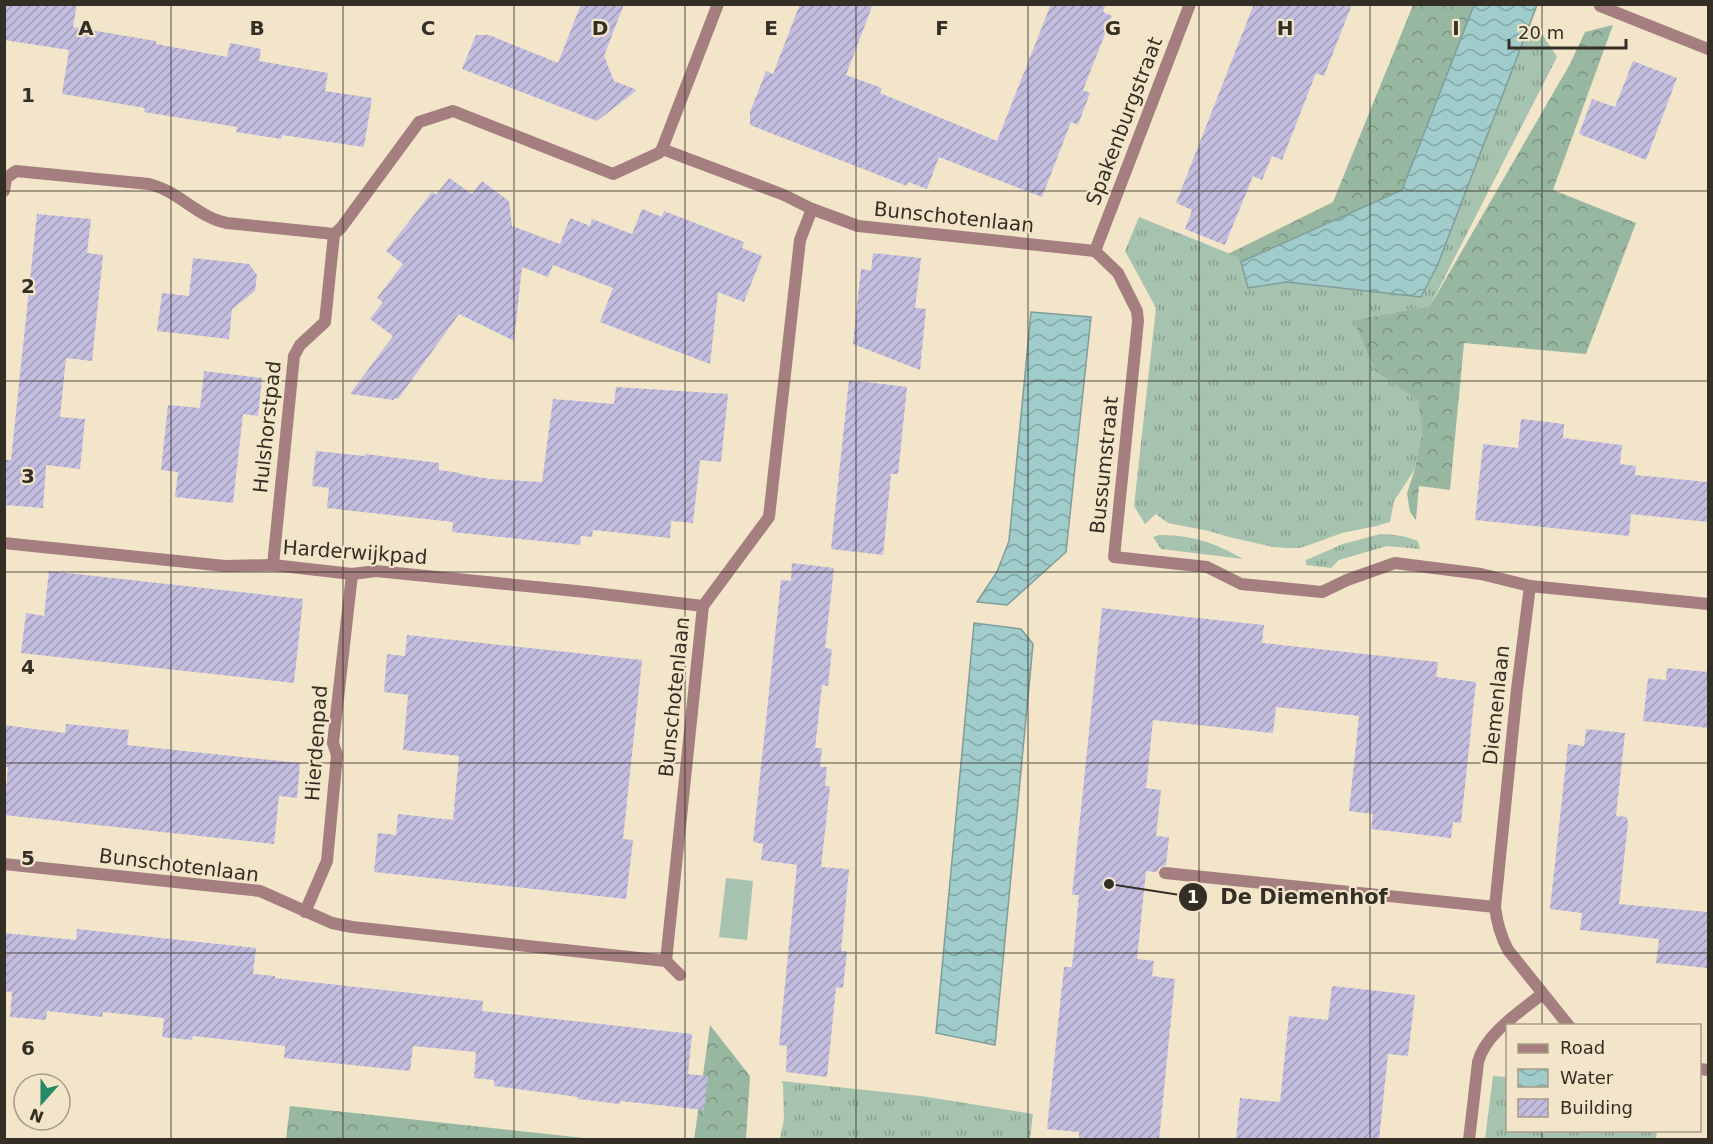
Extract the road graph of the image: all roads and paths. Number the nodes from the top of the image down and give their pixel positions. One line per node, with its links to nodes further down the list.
1 (718, 4): 5 (street)
2 (1190, 4): 9 (street, Spakenburgstraat)
3 (1599, 6): 4 (street)
4 (1708, 49)
5 (662, 149): 7 (street, Bunschotenlaan); 8 (street)
6 (4, 191): 8 (street)
7 (812, 209): 9 (street, Bunschotenlaan); 15 (street, Bunschotenlaan)
8 (334, 234): 11 (street, Hulshorstpad)
9 (1095, 251): 13 (street, Bussumstraat)
10 (4, 543): 11 (street, Harderwijkpad)
11 (273, 565): 12 (street, Harderwijkpad)
12 (352, 574): 15 (street, Harderwijkpad); 19 (street, Hierdenpad)
13 (1530, 586): 14 (street); 18 (street, Diemenlaan)
14 (1708, 604)
15 (703, 606): 20 (street, Bunschotenlaan)
16 (4, 864): 19 (street, Bunschotenlaan)
17 (1166, 873): 18 (street)
18 (1495, 908): 22 (street, Diemenlaan)
19 (305, 912): 20 (street, Bunschotenlaan)
20 (666, 962): 21 (street)
21 (680, 975)
22 (1542, 994): 24 (street); 25 (street, Diemenlaan)
23 (1506, 1024): 26 (street)
24 (1507, 1024)
25 (1567, 1024)
26 (1469, 1140)

